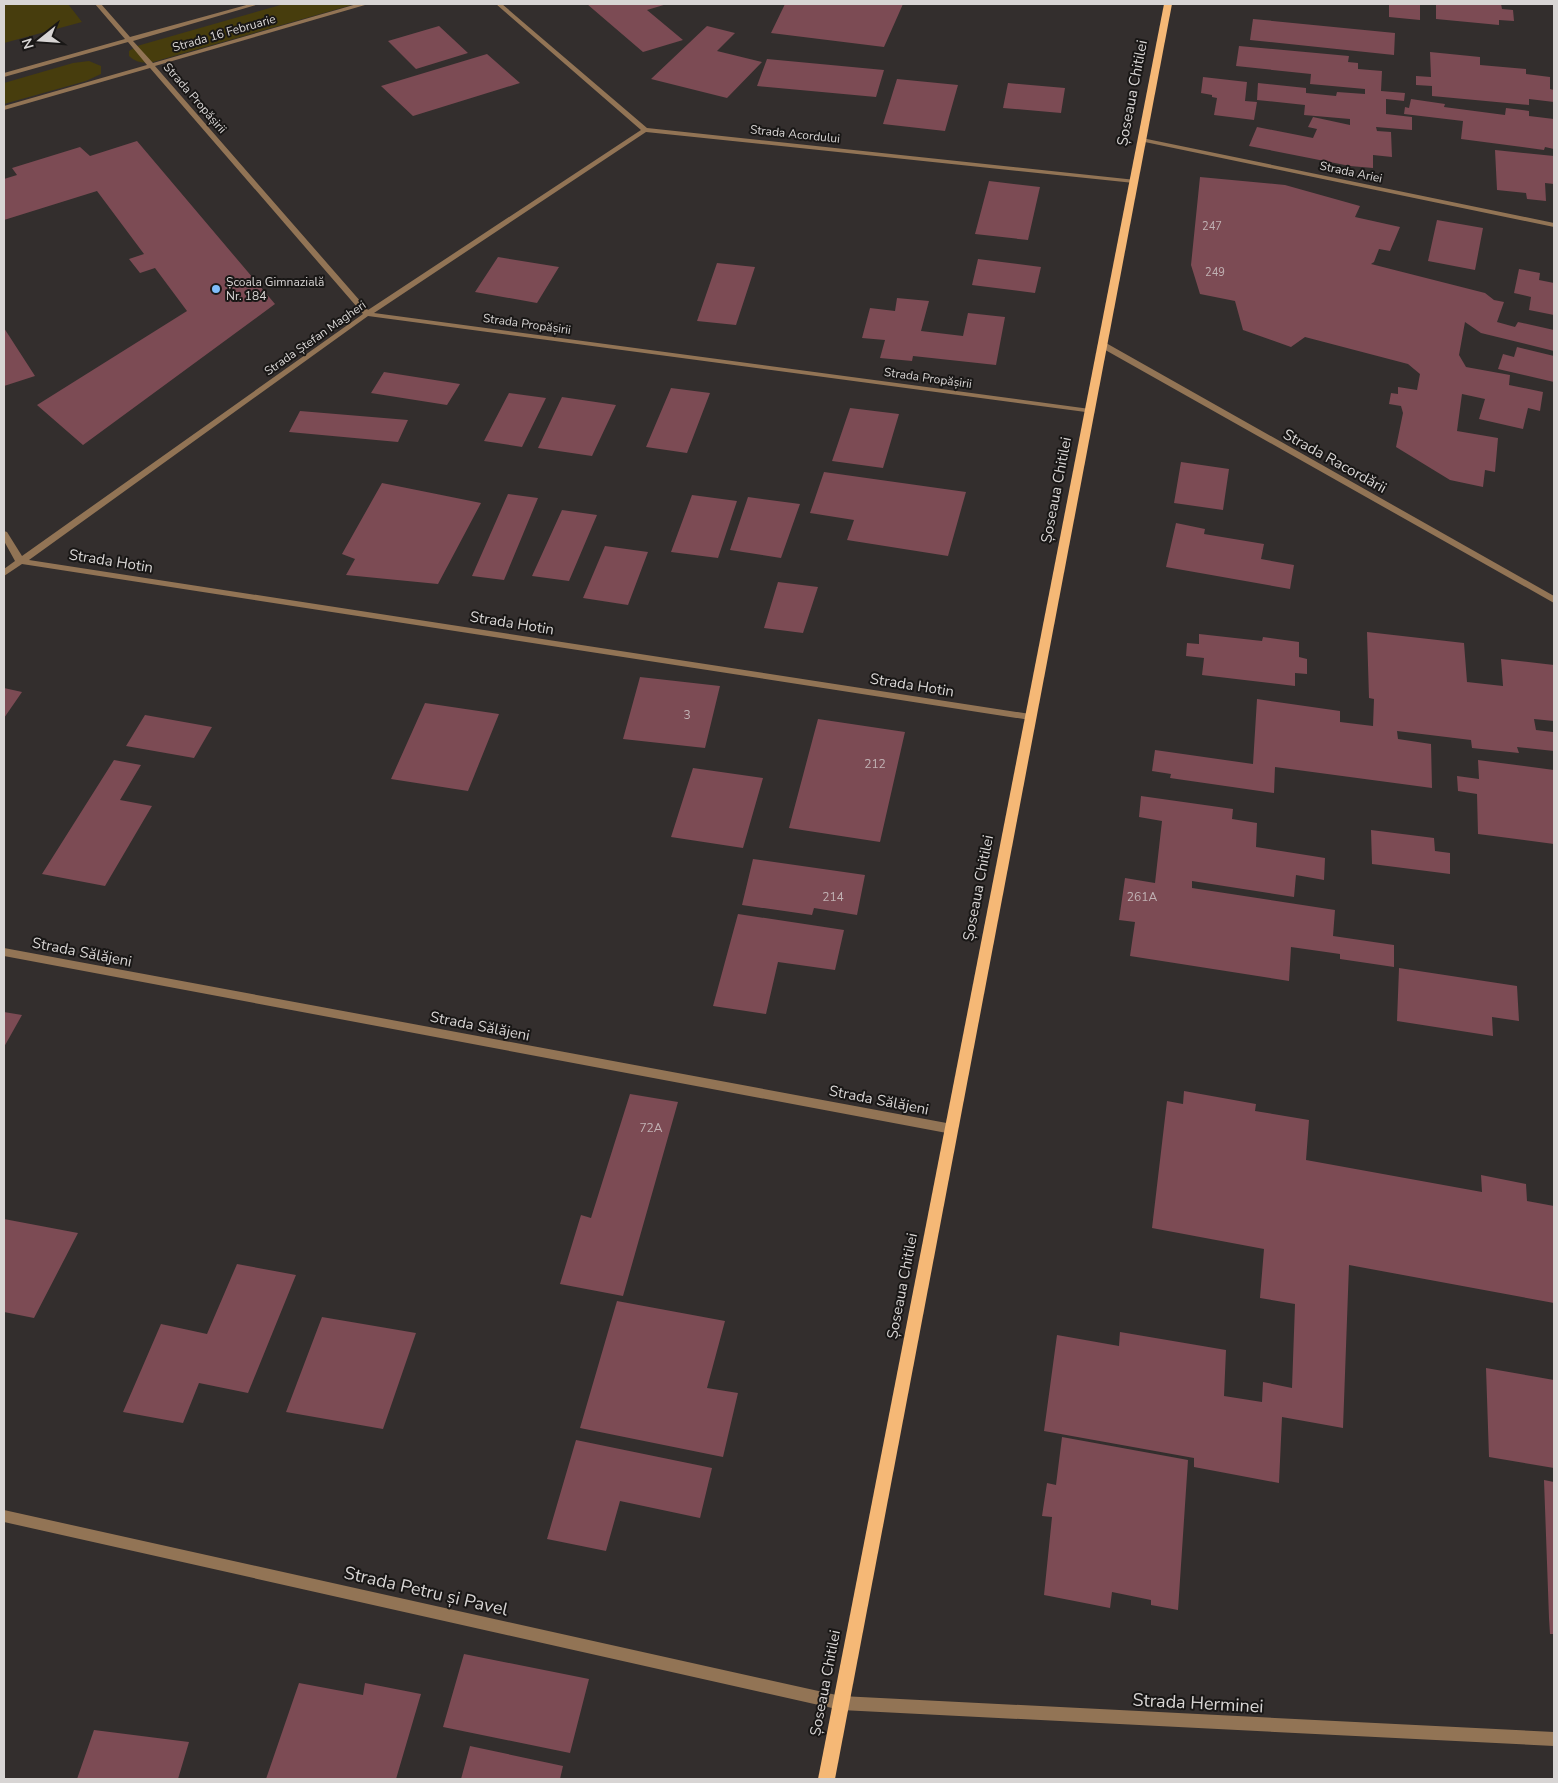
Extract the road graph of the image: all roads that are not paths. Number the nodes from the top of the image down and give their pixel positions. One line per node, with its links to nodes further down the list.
1 (98, 4): 6 (street, Strada Propășirii)
2 (256, 4): 6 (street, Strada 16 Februarie)
3 (363, 4): 7 (street, Strada 16 Februarie)
4 (499, 4): 10 (street)
5 (1168, 4): 11 (main road, Șoseaua Chitilei)
6 (130, 40): 7 (street, Strada Propășirii); 8 (street, Strada 16 Februarie)
7 (152, 66): 9 (street, Strada 16 Februarie); 14 (street, Strada Propășirii)
8 (4, 75)
9 (4, 108)
10 (645, 130): 12 (street, Strada Acordului); 14 (street, Strada Ștefan Magheri)
11 (1142, 140): 12 (main road, Șoseaua Chitilei); 13 (street, Strada Ariei)
12 (1134, 181): 15 (main road, Șoseaua Chitilei)
13 (1554, 225)
14 (367, 314): 16 (street, Strada Propășirii); 18 (street, Strada Ștefan Magheri)
15 (1103, 344): 16 (main road, Șoseaua Chitilei); 20 (street, Strada Racordării)
16 (1090, 411): 21 (main road, Șoseaua Chitilei)
17 (4, 534): 18 (street)
18 (20, 561): 19 (street, Strada Ștefan Magheri); 21 (street, Strada Hotin)
19 (4, 573)
20 (1554, 600)
21 (1030, 717): 23 (main road, Șoseaua Chitilei)
22 (4, 952): 23 (street, Strada Sălăjeni)
23 (952, 1129): 25 (main road, Șoseaua Chitilei)
24 (4, 1516): 25 (street, Strada Petru și Pavel)
25 (840, 1703): 26 (street, Strada Herminei); 27 (main road, Șoseaua Chitilei)
26 (1554, 1739)
27 (826, 1779)

